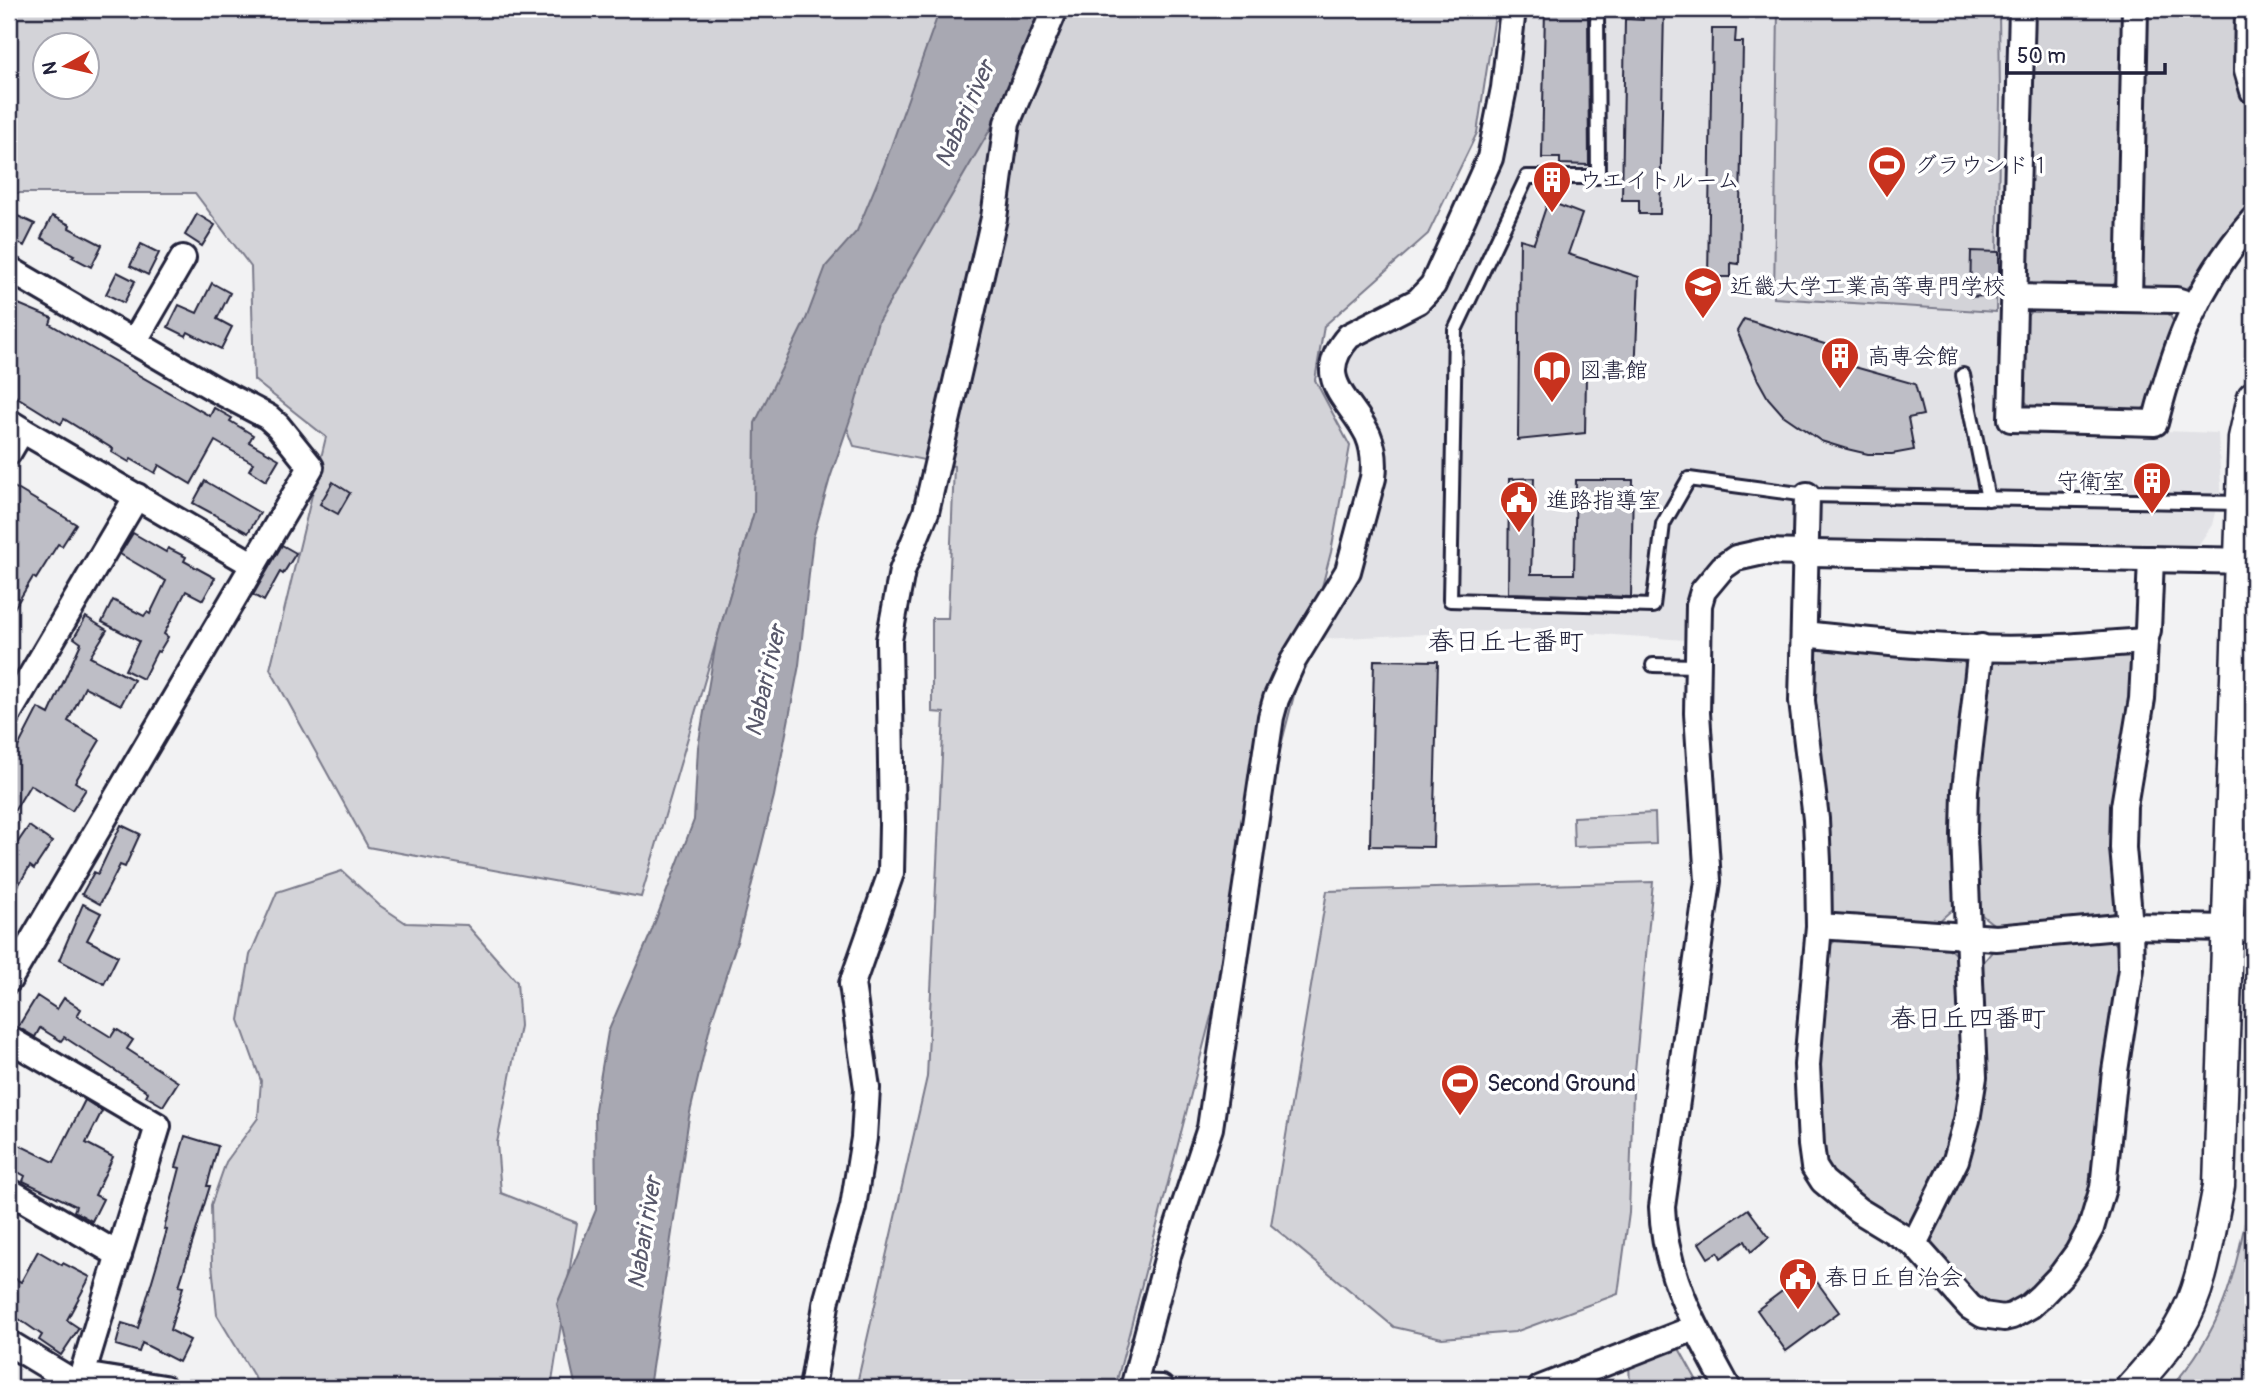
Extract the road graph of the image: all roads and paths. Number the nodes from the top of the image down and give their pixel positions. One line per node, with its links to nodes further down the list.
1 (1055, 9): 47 (street)
2 (1513, 9): 45 (street)
3 (1597, 9): 19 (lane)
4 (2022, 9): 11 (street)
5 (2135, 9): 12 (street)
6 (2248, 9): 7 (street)
7 (2253, 91)
8 (2253, 220): 13 (street)
9 (183, 258): 14 (street)
10 (9, 269): 14 (street)
11 (2015, 297): 12 (street); 13 (street)
12 (2129, 299): 13 (street)
13 (2195, 306)
14 (134, 342): 26 (street)
15 (1963, 375): 21 (lane)
16 (2253, 397): 22 (street)
17 (15, 426): 18 (street); 20 (street)
18 (9, 452)
19 (1807, 495): 21 (lane); 23 (street)
20 (137, 496): 26 (street); 32 (street)
21 (1989, 499): 22 (lane)
22 (2241, 503): 25 (street)
23 (1805, 552): 24 (street); 27 (street); 31 (street)
24 (2151, 559): 25 (street); 28 (street)
25 (2247, 561): 35 (street)
26 (253, 564): 37 (street)
27 (1804, 634): 29 (street); 33 (street)
28 (2145, 641): 29 (street); 34 (street)
29 (1981, 648): 36 (street)
30 (1653, 665): 31 (lane)
31 (1697, 666): 42 (street)
32 (9, 713)
33 (1819, 926): 36 (street); 40 (street)
34 (2130, 926): 35 (street); 36 (street); 40 (street)
35 (2243, 929): 51 (street)
36 (1970, 937): 40 (street)
37 (9, 980)
38 (9, 1039): 41 (street)
39 (9, 1191): 41 (street)
40 (1914, 1244)
41 (119, 1255): 44 (street)
42 (1695, 1328): 49 (street); 50 (street)
43 (9, 1343): 44 (street)
44 (78, 1382): 46 (street)
45 (1134, 1387): 48 (street)
46 (164, 1388)
47 (812, 1388)
48 (1161, 1388)
49 (1541, 1388)
50 (1728, 1388)
51 (2131, 1388)

